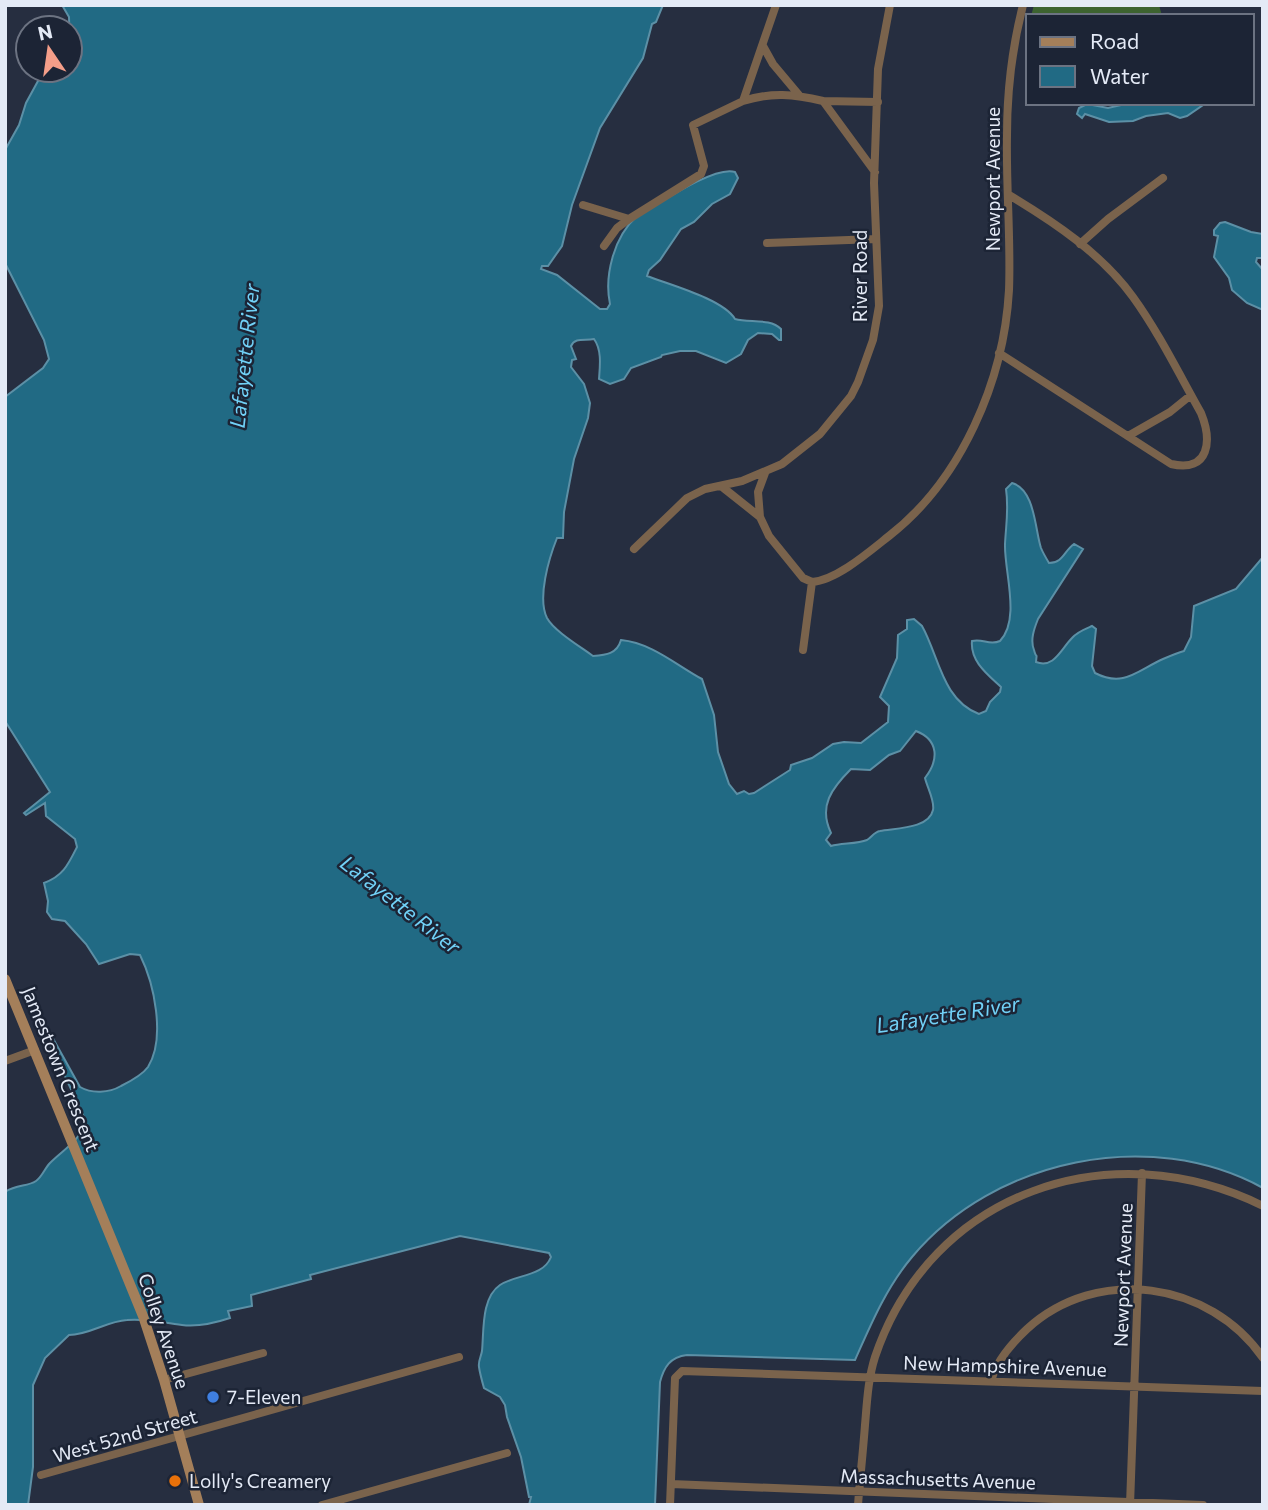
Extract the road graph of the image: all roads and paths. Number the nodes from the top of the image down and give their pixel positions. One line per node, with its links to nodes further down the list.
1 (776, 5): 4 (street)
2 (890, 5): 8 (street, River Road)
3 (1023, 5): 11 (street, Newport Avenue)
4 (763, 46): 5 (street); 6 (street)
5 (799, 95): 6 (street); 7 (street)
6 (743, 101): 13 (street)
7 (823, 101): 8 (street); 9 (street)
8 (878, 102): 9 (street, River Road)
9 (875, 172): 14 (street, River Road)
10 (1163, 178): 16 (street)
11 (1009, 195): 16 (street); 18 (street, Newport Avenue)
12 (583, 205): 13 (street)
13 (629, 219): 17 (street)
14 (876, 239): 15 (street); 21 (street, River Road)
15 (767, 243)
16 (1080, 244): 19 (street)
17 (604, 246)
18 (999, 353): 20 (street); 25 (street, Newport Avenue)
19 (1191, 395): 20 (street); 20 (street)
20 (1128, 436)
21 (765, 473): 22 (street, River Road); 23 (street)
22 (721, 486): 23 (street); 24 (street, River Road)
23 (760, 517): 25 (street)
24 (634, 549)
25 (812, 582): 26 (street)
26 (803, 650)
27 (5, 979): 28 (main road, Jamestown Crescent)
28 (35, 1050): 29 (street); 30 (main road, Jamestown Crescent)
29 (5, 1061)
30 (85, 1172): 38 (main road, Colley Avenue)
31 (1142, 1173): 32 (street); 33 (street, Newport Avenue); 37 (street)
32 (1263, 1206)
33 (1138, 1289): 36 (street); 39 (street); 40 (street, Newport Avenue)
34 (263, 1353): 38 (street)
35 (459, 1357): 42 (street, West 52nd Street)
36 (1263, 1358)
37 (869, 1376): 39 (street, New Hampshire Avenue); 45 (street, New Hampshire Avenue); 46 (street)
38 (164, 1380): 42 (main road, Colley Avenue)
39 (991, 1381): 40 (street, New Hampshire Avenue)
40 (1134, 1387): 41 (street, New Hampshire Avenue); 47 (street, Newport Avenue)
41 (1263, 1391)
42 (180, 1436): 44 (street, West 52nd Street); 48 (main road, Colley Avenue)
43 (508, 1452): 49 (street)
44 (41, 1475)
45 (671, 1484): 46 (street, Massachusetts Avenue); 50 (street)
46 (859, 1492): 47 (street, Massachusetts Avenue); 51 (street)
47 (1130, 1503): 52 (street, Massachusetts Avenue)
48 (199, 1505)
49 (322, 1505)
50 (670, 1505)
51 (859, 1505)
52 (1203, 1505)

